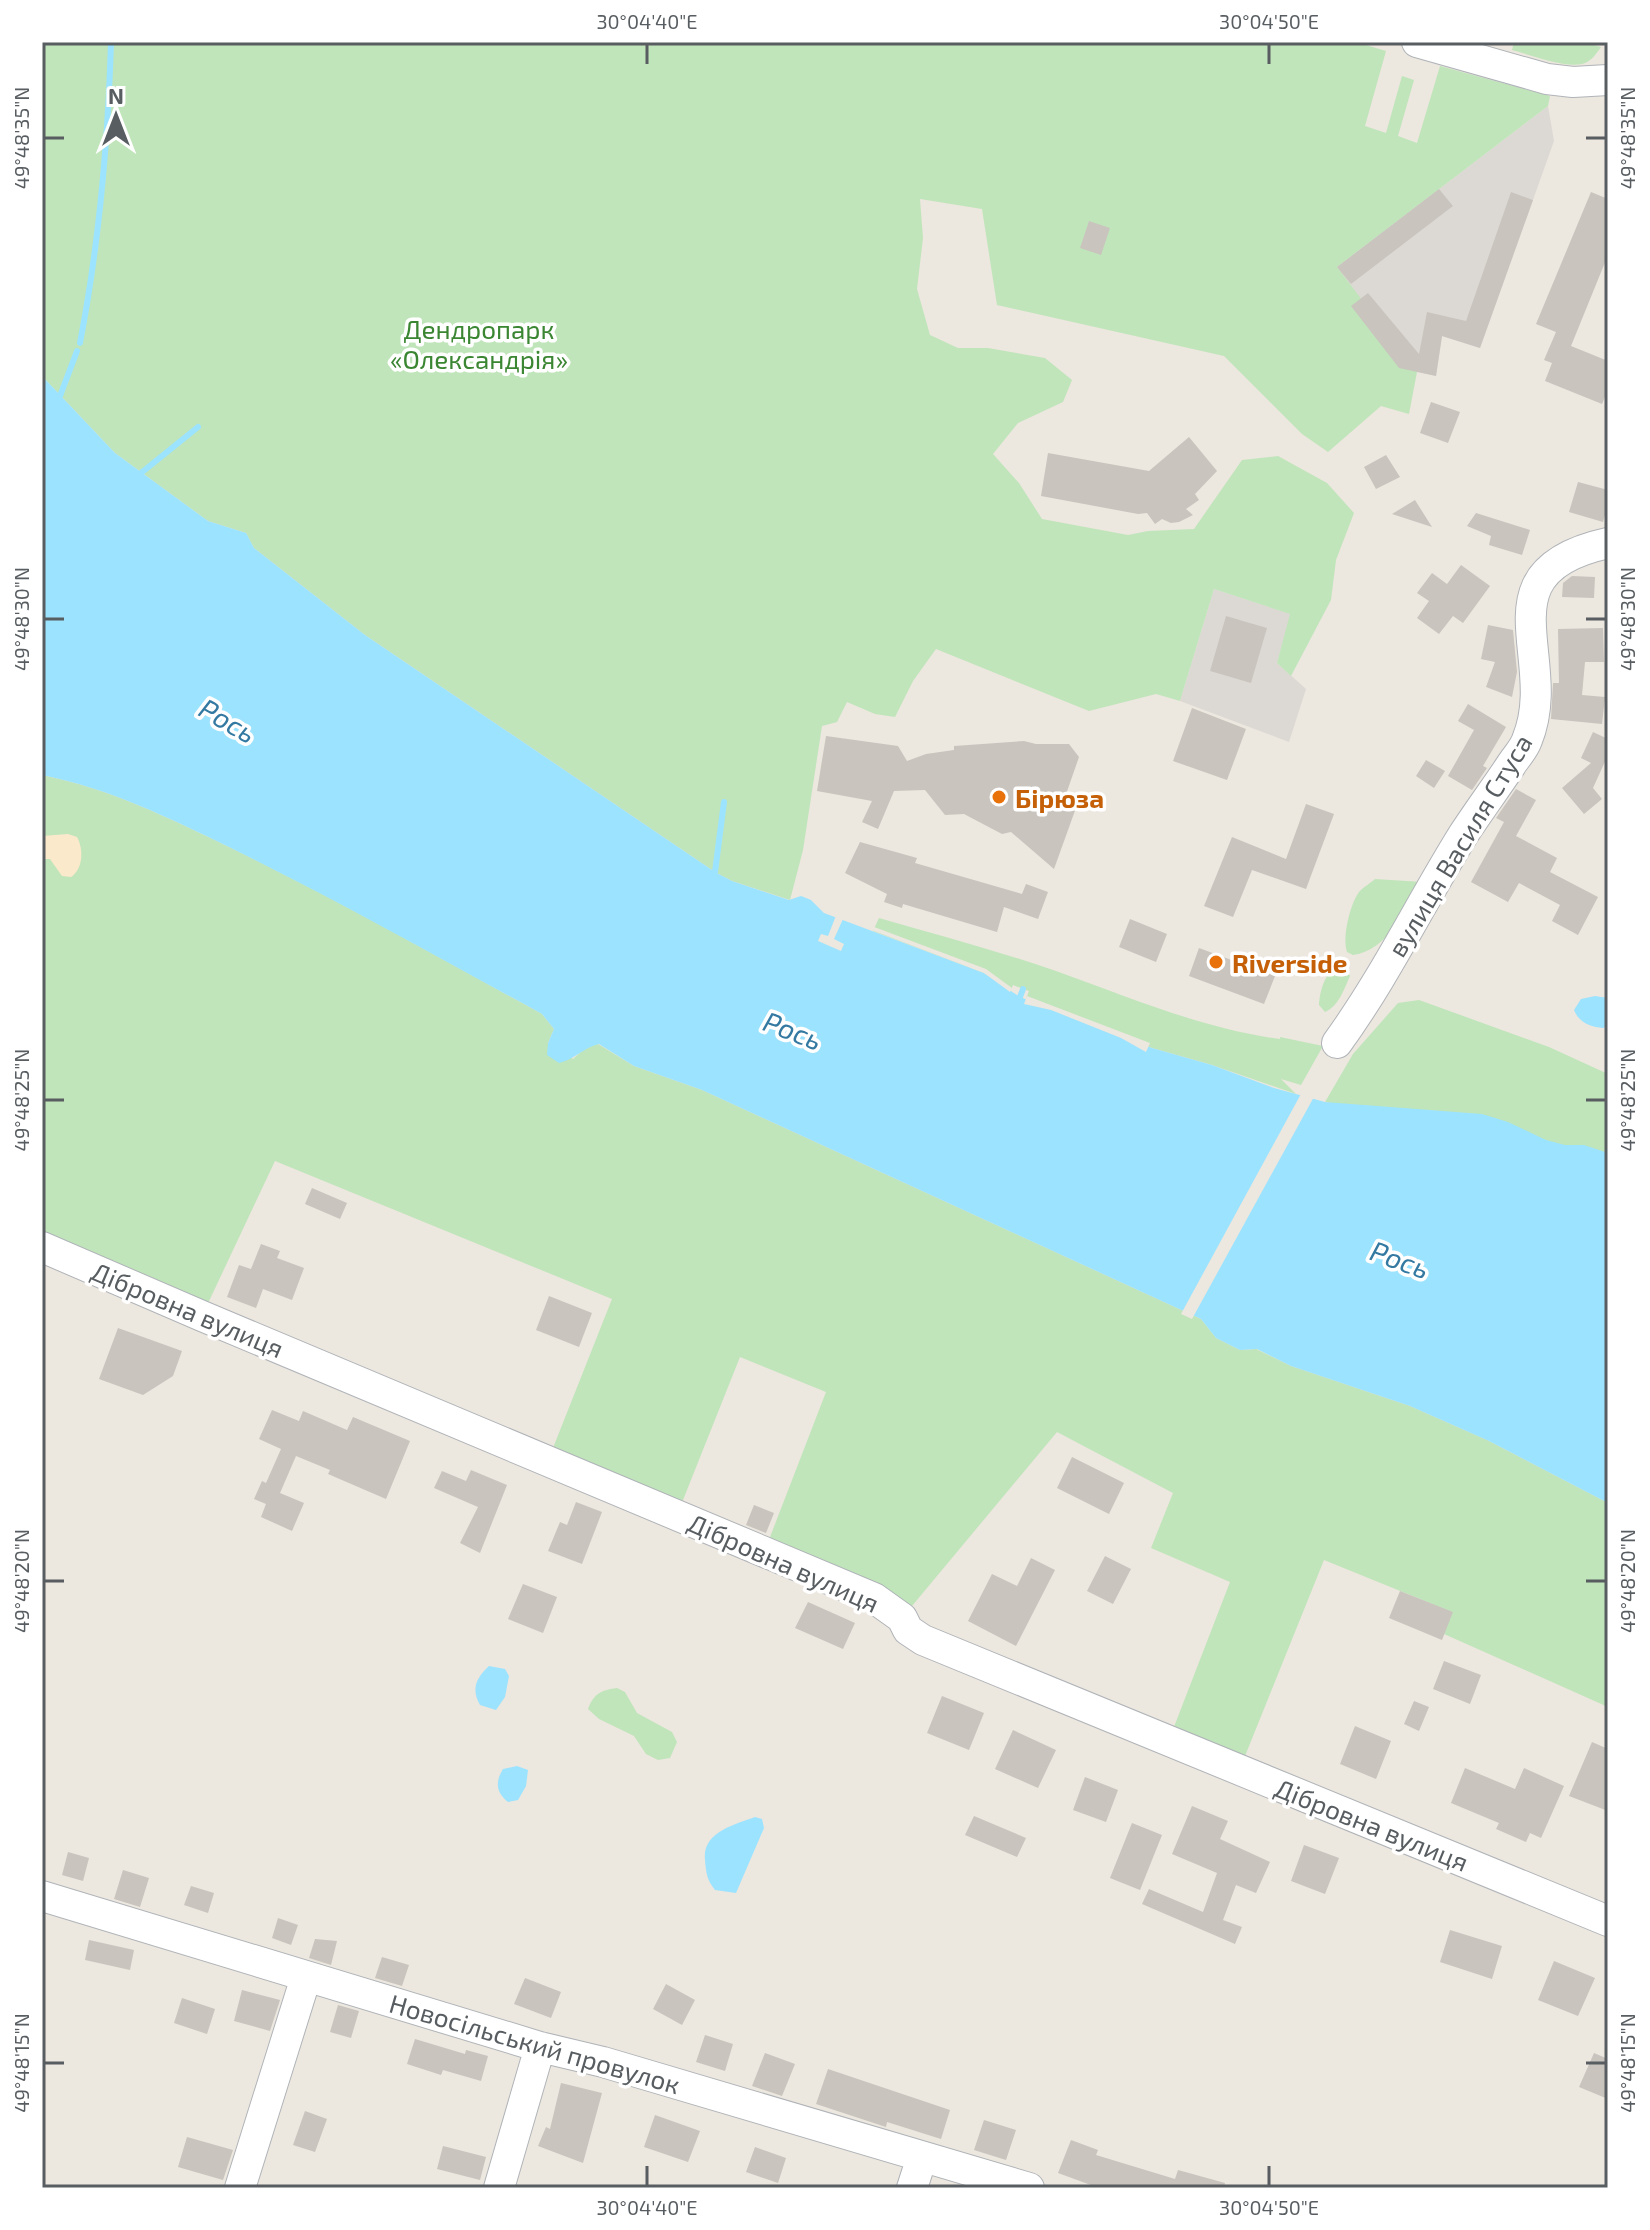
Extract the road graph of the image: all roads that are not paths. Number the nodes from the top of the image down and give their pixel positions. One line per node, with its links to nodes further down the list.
1 (1417, 42): 2 (street)
2 (1608, 80)
3 (1608, 543): 4 (street, вулиця Василя Стуса)
4 (1337, 1043)
5 (42, 1247): 7 (street, Дібровна вулиця)
6 (42, 1896): 8 (street, Новосільський провулок)
7 (1608, 1921)
8 (306, 1977): 9 (street, Новосільський провулок); 11 (street)
9 (540, 2047): 10 (street, Новосільський провулок); 12 (street)
10 (922, 2157): 13 (street); 14 (street, Новосільський провулок)
11 (240, 2188)
12 (499, 2188)
13 (912, 2188)
14 (1029, 2188)

